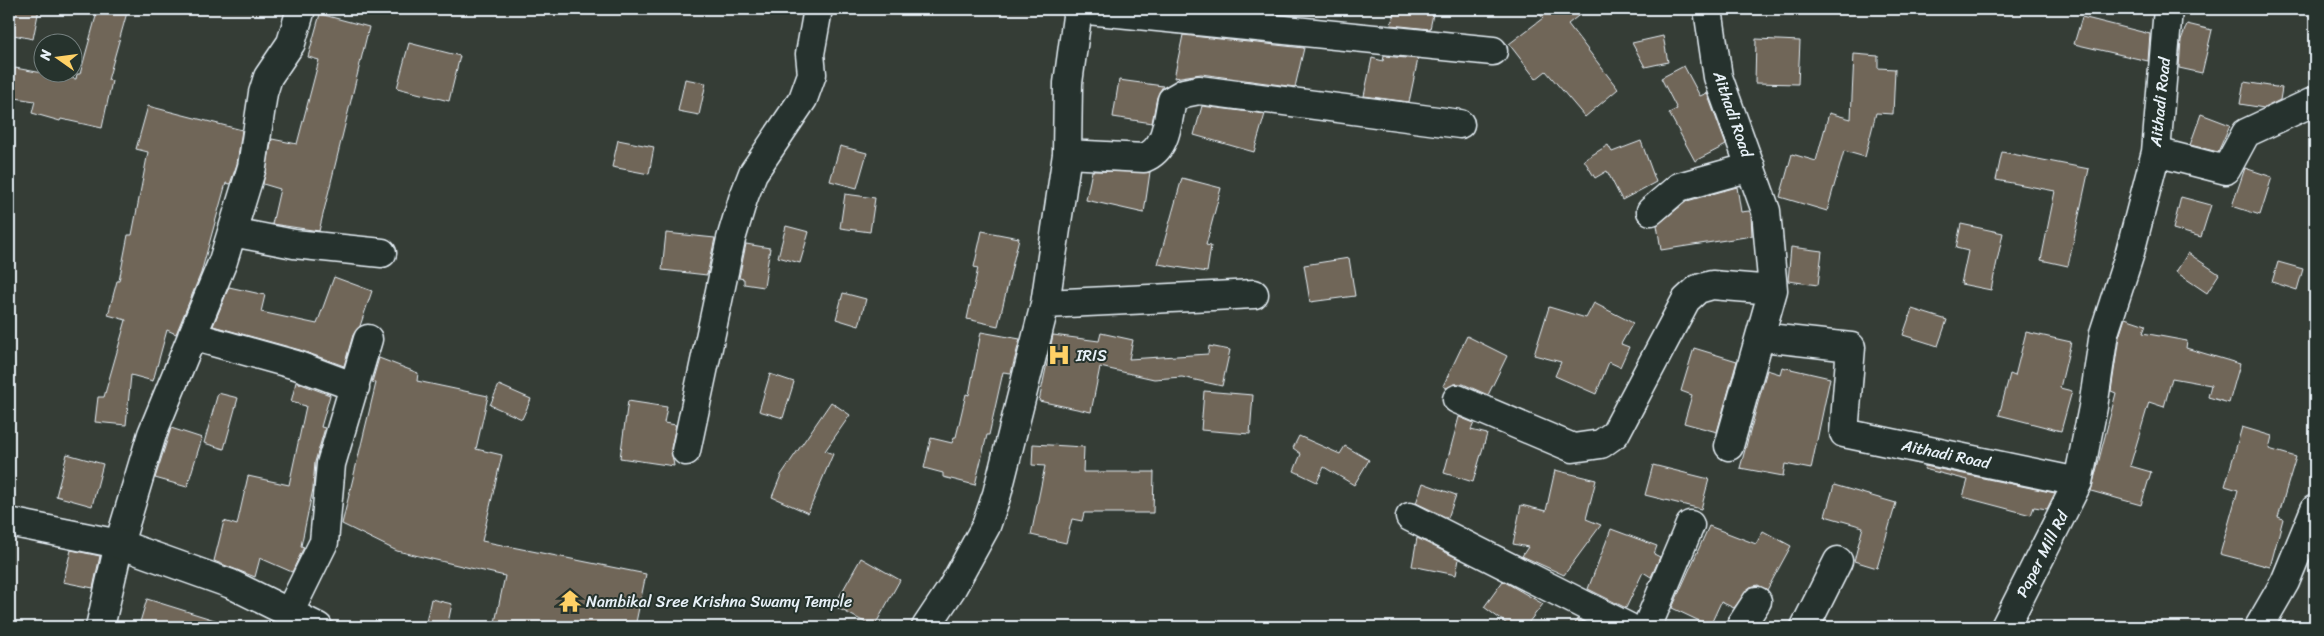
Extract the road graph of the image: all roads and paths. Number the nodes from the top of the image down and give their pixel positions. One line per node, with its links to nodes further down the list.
1 (301, 9): 13 (street)
2 (818, 9): 24 (street)
3 (1078, 9): 6 (street); 10 (street)
4 (1708, 9): 11 (street, Aithadi Road)
5 (2168, 9): 9 (street, Aithadi Road)
6 (1493, 51)
7 (2315, 101): 9 (street)
8 (1460, 124): 10 (street)
9 (2156, 152): 25 (street, Aithadi Road)
10 (1067, 154): 17 (street)
11 (1751, 167): 12 (street); 15 (street, Aithadi Road)
12 (1651, 211)
13 (232, 232): 14 (street); 18 (street)
14 (382, 253)
15 (1773, 290): 19 (street, Aithadi Road); 22 (street)
16 (1254, 294): 17 (street)
17 (1045, 304): 36 (street)
18 (192, 336): 21 (street); 30 (street)
19 (1761, 337): 23 (street); 25 (street, Aithadi Road)
20 (368, 338): 21 (street)
21 (355, 387): 33 (street)
22 (1457, 399)
23 (1729, 446)
24 (686, 451)
25 (2078, 482): 41 (street, Paper Mill Rd)
26 (2315, 509): 42 (street)
27 (1410, 517): 37 (street)
28 (9, 522): 30 (street)
29 (1690, 525): 38 (street)
30 (119, 544): 33 (street); 34 (street)
31 (1838, 561): 40 (street)
32 (1756, 601): 39 (street)
33 (289, 613): 35 (street)
34 (100, 627)
35 (318, 627)
36 (926, 627)
37 (1628, 627)
38 (1647, 627)
39 (1740, 627)
40 (1805, 627)
41 (2005, 627)
42 (2259, 627)

